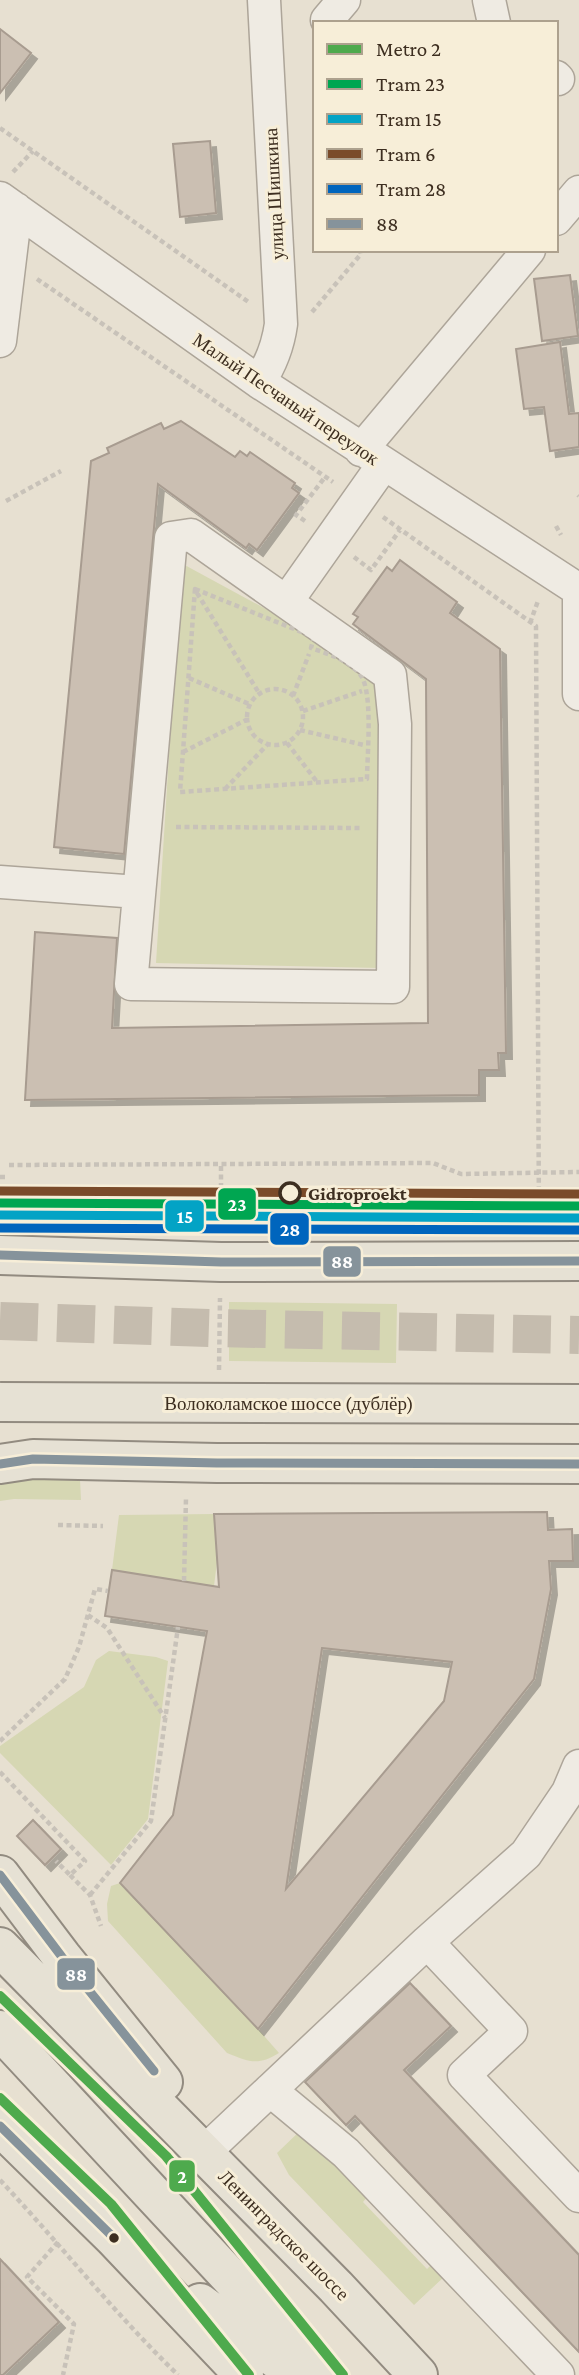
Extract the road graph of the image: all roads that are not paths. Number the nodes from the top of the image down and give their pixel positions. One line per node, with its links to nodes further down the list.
1 (264, 0): 9 (street, улица Шишкина)
2 (489, 0): 3 (street)
3 (494, 21)
4 (579, 192): 6 (street)
5 (8, 195): 8 (street); 9 (street, Малый Песчаный переулок)
6 (558, 217)
7 (527, 252): 10 (street)
8 (0, 341)
9 (259, 383): 10 (street, Малый Песчаный переулок)
10 (372, 457): 11 (street, Малый Песчаный переулок); 13 (street)
11 (579, 590)
12 (579, 599): 14 (street)
13 (287, 601): 16 (street); 16 (street)
14 (579, 694)
15 (0, 882): 16 (street)
16 (138, 891)
17 (0, 1255): 18 (main road)
18 (44, 1257): 19 (main road); 20 (street)
19 (579, 1261)
20 (0, 1265)
21 (0, 1402): 22 (main road, Волоколамское шоссе (дублёр), bridge)
22 (579, 1404)
23 (11, 1457): 24 (main road)
24 (579, 1464)
25 (579, 1766): 27 (street)
26 (0, 1875): 32 (main road)
27 (427, 1942): 30 (street); 33 (street)
28 (0, 1947): 35 (main road, Ленинградское шоссе)
29 (0, 2030): 38 (main road)
30 (270, 2090): 32 (street); 40 (street)
31 (0, 2126): 34 (main road)
32 (215, 2142): 35 (main road)
33 (579, 2196)
34 (114, 2238): 36 (main road); 37 (main road)
35 (336, 2287): 39 (main road, Ленинградское шоссе)
36 (244, 2375)
37 (297, 2375)
38 (321, 2375)
39 (418, 2375)
40 (558, 2375)

